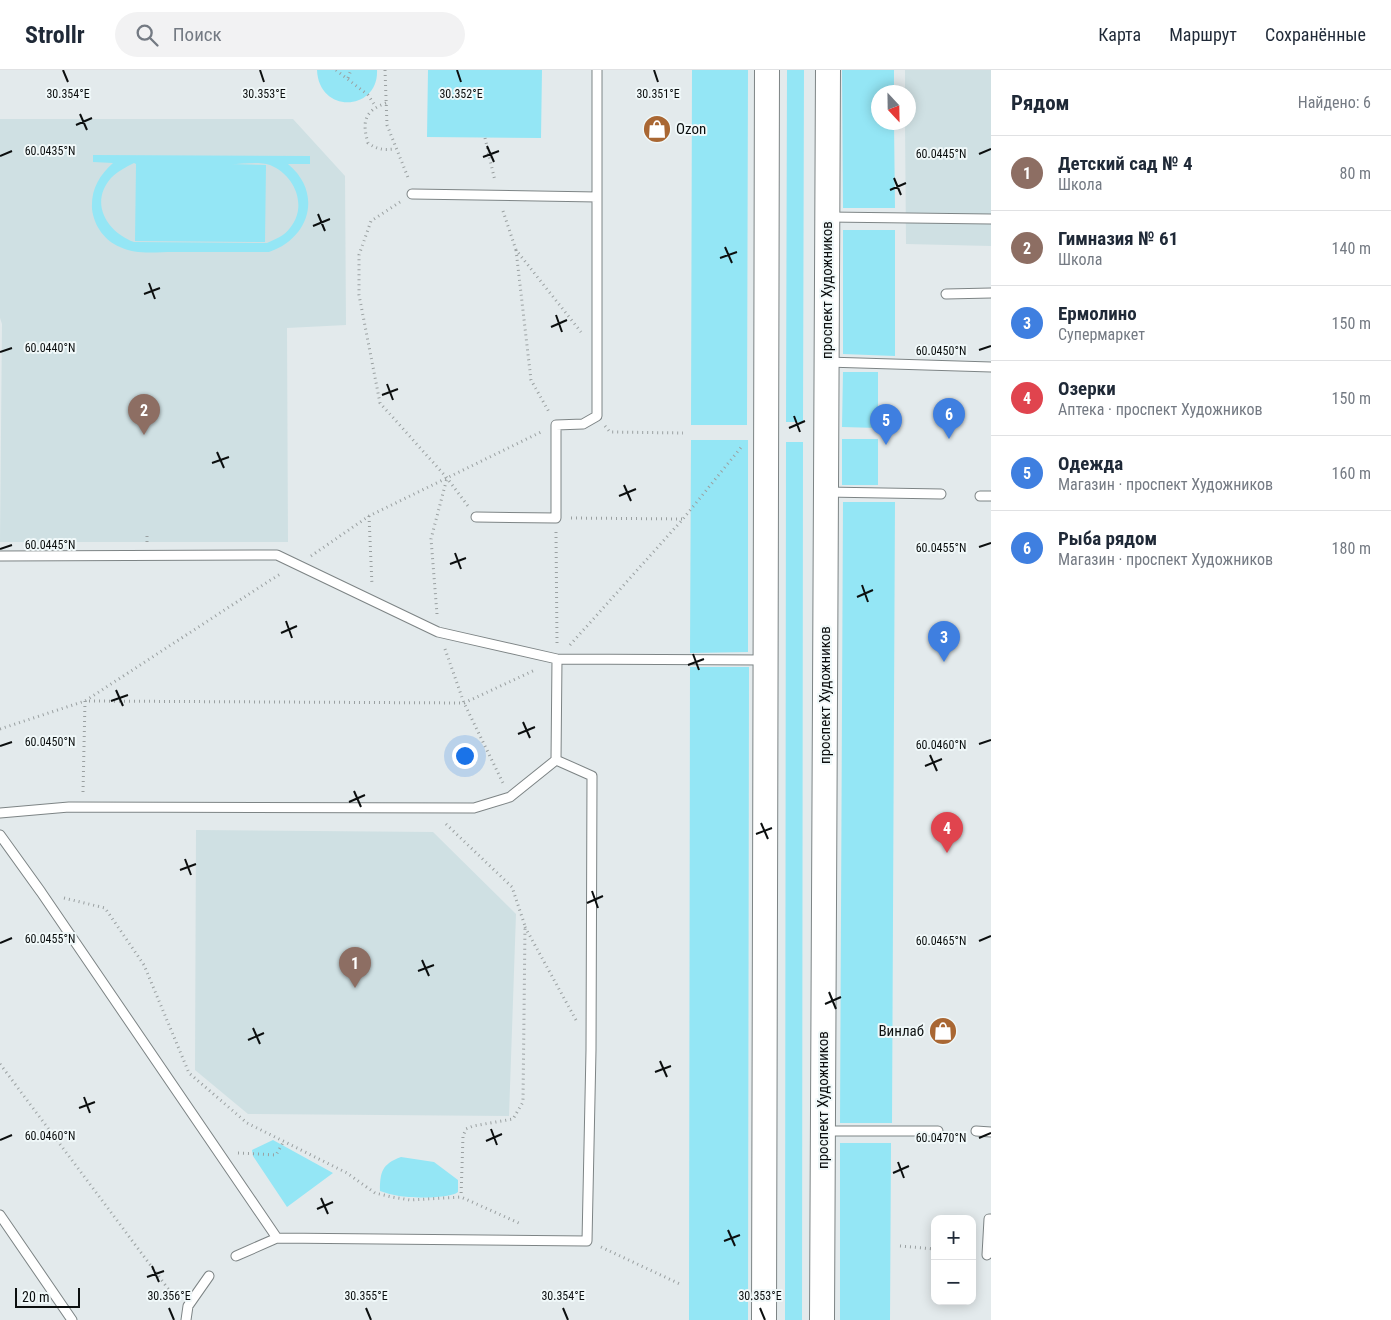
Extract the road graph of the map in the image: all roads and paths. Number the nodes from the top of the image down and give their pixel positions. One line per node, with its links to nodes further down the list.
1 (336, 70): 7 (path)
2 (351, 70): 7 (path)
3 (385, 70): 8 (path)
4 (597, 70): 14 (lane)
5 (767, 70): 41 (street)
6 (828, 70): 15 (street, проспект Художников)
7 (348, 78): 9 (path)
8 (386, 103): 9 (path); 11 (path)
9 (376, 107): 11 (path)
10 (485, 138): 13 (path)
11 (395, 149): 12 (path)
12 (412, 194): 13 (lane); 27 (path)
13 (498, 195): 14 (lane); 17 (path)
14 (597, 197): 20 (lane)
15 (827, 217): 16 (lane); 21 (street, проспект Художников)
16 (991, 219)
17 (516, 250): 20 (path); 24 (path)
18 (991, 293): 19 (lane)
19 (946, 294)
20 (597, 352): 23 (lane)
21 (827, 362): 22 (lane); 28 (street, проспект Художников)
22 (991, 367)
23 (597, 416): 24 (lane); 25 (path)
24 (556, 425): 27 (path); 34 (lane)
25 (683, 433)
26 (747, 440): 35 (path)
27 (447, 478): 32 (path); 33 (path); 39 (path)
28 (826, 492): 29 (lane); 55 (street, проспект Художников)
29 (941, 494)
30 (980, 496): 31 (lane)
31 (991, 496)
32 (369, 516): 37 (path); 38 (path)
33 (476, 517): 34 (lane)
34 (556, 518): 35 (path); 40 (path)
35 (683, 519): 40 (path)
36 (0, 556): 37 (lane)
37 (298, 565): 38 (lane); 42 (path)
38 (373, 601): 39 (lane)
39 (438, 632): 40 (lane); 43 (path)
40 (557, 660): 41 (lane); 43 (path); 45 (lane)
41 (766, 660): 76 (street)
42 (85, 701): 43 (path); 44 (path); 47 (path)
43 (464, 703): 46 (path)
44 (0, 729)
45 (556, 760): 46 (lane); 53 (lane)
46 (510, 797): 48 (lane)
47 (69, 807): 48 (lane); 49 (lane)
48 (430, 808): 52 (path)
49 (0, 813)
50 (0, 836): 51 (lane)
51 (41, 892): 59 (path); 60 (lane)
52 (525, 926): 53 (path); 61 (path)
53 (592, 1050): 66 (lane)
54 (0, 1064): 73 (path)
55 (823, 1131): 56 (lane); 77 (street, проспект Художников)
56 (938, 1131)
57 (976, 1131): 58 (lane)
58 (991, 1132)
59 (284, 1141): 60 (path); 61 (path)
60 (223, 1160): 64 (lane)
61 (461, 1197): 65 (path)
62 (0, 1215): 74 (lane)
63 (991, 1220): 69 (lane)
64 (277, 1238): 65 (lane); 70 (lane)
65 (544, 1240): 66 (lane)
66 (587, 1241): 72 (path)
67 (900, 1246): 68 (path)
68 (931, 1249)
69 (987, 1255)
70 (236, 1256)
71 (208, 1276): 75 (lane)
72 (682, 1284)
73 (179, 1302)
74 (72, 1320)
75 (186, 1320)
76 (764, 1320)
77 (822, 1320)

